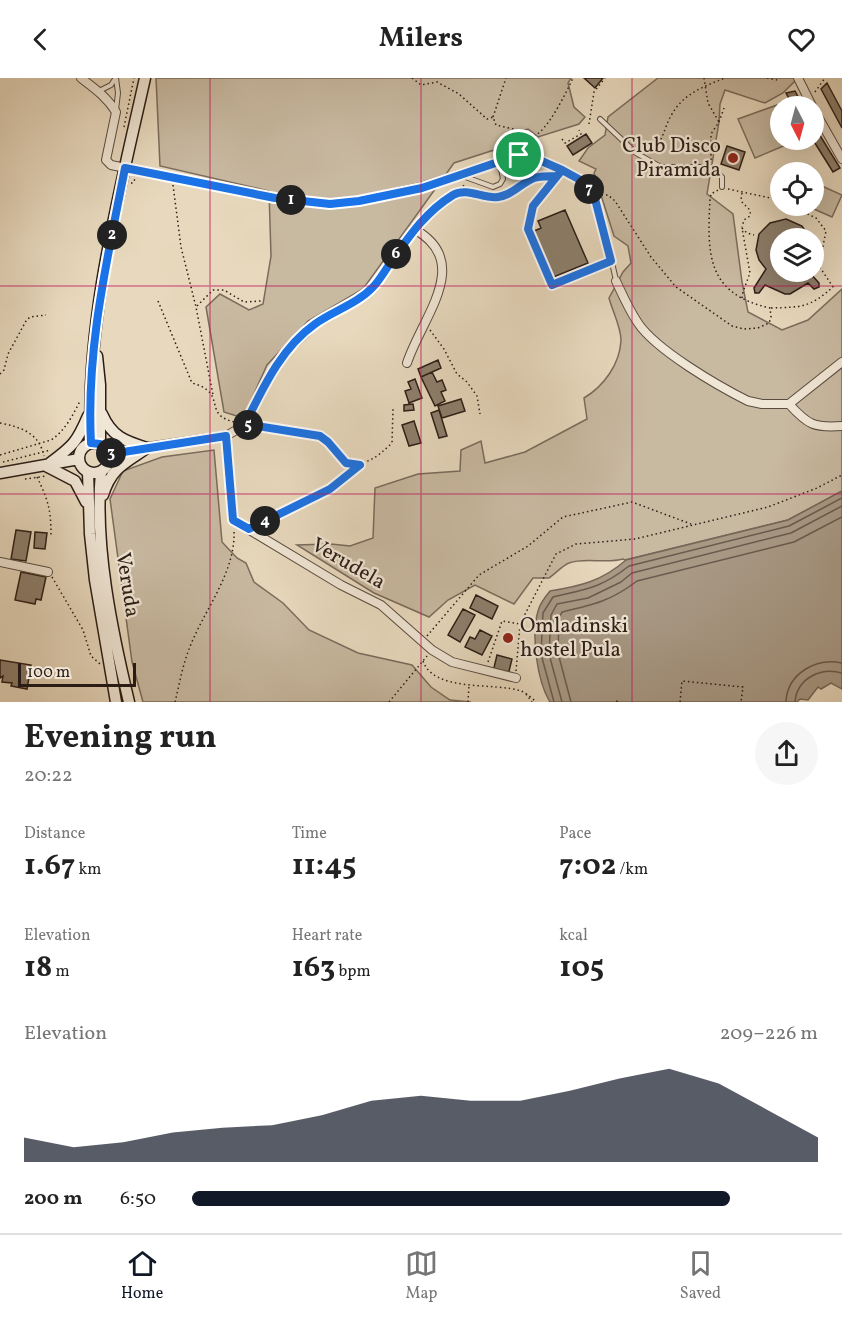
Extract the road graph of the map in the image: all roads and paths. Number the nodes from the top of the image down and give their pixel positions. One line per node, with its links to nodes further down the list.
1 (81, 78): 16 (street)
2 (116, 78): 16 (lane); 20 (lane)
3 (134, 78): 26 (path)
4 (145, 78): 36 (main road)
5 (412, 78): 21 (path)
6 (506, 78): 21 (path)
7 (573, 78): 29 (path)
8 (605, 78): 24 (path)
9 (704, 78): 15 (path)
10 (725, 78): 15 (path)
11 (767, 78): 14 (path)
12 (798, 78): 18 (street)
13 (825, 78): 17 (path)
14 (777, 80)
15 (705, 86): 23 (path); 30 (path)
16 (99, 92): 20 (street)
17 (813, 93)
18 (807, 96)
19 (724, 108): 23 (path)
20 (116, 112): 36 (street)
21 (493, 117): 29 (path)
22 (600, 118): 30 (lane)
23 (719, 122): 35 (path)
24 (589, 124)
25 (824, 127): 33 (street)
26 (124, 128)
27 (579, 130): 28 (path)
28 (562, 139)
29 (528, 140): 31 (path)
30 (636, 153): 35 (lane)
31 (519, 155): 32 (street); 34 (street)
32 (530, 156): 37 (lane)
33 (842, 159)
34 (496, 163): 38 (street); 40 (lane)
35 (710, 167): 42 (lane)
36 (125, 168): 38 (street); 61 (main road)
37 (562, 170): 39 (path); 45 (lane)
38 (459, 175): 40 (lane)
39 (557, 176): 43 (path); 53 (path)
40 (470, 179): 43 (path)
41 (173, 185): 57 (path)
42 (722, 187): 44 (path); 54 (path)
43 (456, 193): 49 (path)
44 (742, 193): 46 (path); 48 (path)
45 (594, 195): 51 (lane); 58 (path)
46 (770, 198)
47 (812, 216): 58 (path)
48 (742, 228): 50 (path); 54 (path)
49 (414, 229): 60 (street); 73 (street)
50 (754, 235)
51 (611, 261): 52 (lane); 53 (lane)
52 (616, 281): 67 (street)
53 (554, 284)
54 (742, 299): 58 (path)
55 (261, 301): 57 (path)
56 (158, 302): 66 (path)
57 (196, 307): 66 (path)
58 (770, 308)
59 (45, 315): 64 (path)
60 (424, 322): 63 (street); 71 (path)
61 (95, 344): 68 (main road); 70 (main road)
62 (842, 362): 67 (street)
63 (407, 363)
64 (0, 374)
65 (84, 395): 80 (path)
66 (213, 396): 73 (path)
67 (789, 404): 74 (street)
68 (100, 409): 76 (main road); 78 (main road)
69 (393, 409): 83 (path)
70 (89, 413): 76 (main road); 84 (main road)
71 (480, 414)
72 (0, 423): 84 (path)
73 (245, 424): 75 (street); 83 (path)
74 (842, 426)
75 (226, 436): 78 (street); 93 (street)
76 (95, 444): 79 (main road); 81 (main road)
77 (58, 448): 82 (path)
78 (147, 448): 79 (street); 92 (main road)
79 (109, 453): 86 (main road)
80 (0, 455)
81 (79, 459): 84 (main road); 85 (main road)
82 (0, 463)
83 (360, 465): 95 (path)
84 (46, 466): 87 (main road); 92 (main road)
85 (88, 472): 86 (main road); 92 (main road, Veruda)
86 (100, 472): 92 (main road, Veruda)
87 (0, 473)
88 (54, 476): 90 (path)
89 (842, 476): 94 (path)
90 (37, 478): 91 (path); 96 (path)
91 (18, 479)
92 (94, 511): 102 (main road, Veruda); 107 (main road, Veruda)
93 (233, 520): 95 (street, Verudela); 108 (path)
94 (691, 524): 99 (path); 100 (path)
95 (249, 529): 100 (street, Verudela)
96 (51, 535)
97 (0, 562): 98 (street)
98 (48, 572): 102 (path)
99 (520, 624): 101 (path); 103 (path)
100 (423, 642): 101 (street, Verudela)
101 (485, 672): 103 (street, Verudela)
102 (112, 674): 106 (main road, Veruda)
103 (516, 678)
104 (469, 684): 105 (path); 109 (path); 110 (path)
105 (525, 694): 111 (path); 112 (path)
106 (116, 702)
107 (129, 702)
108 (175, 702)
109 (389, 702)
110 (468, 702)
111 (532, 702)
112 (536, 702)
113 (680, 702): 114 (path)
114 (741, 702)

